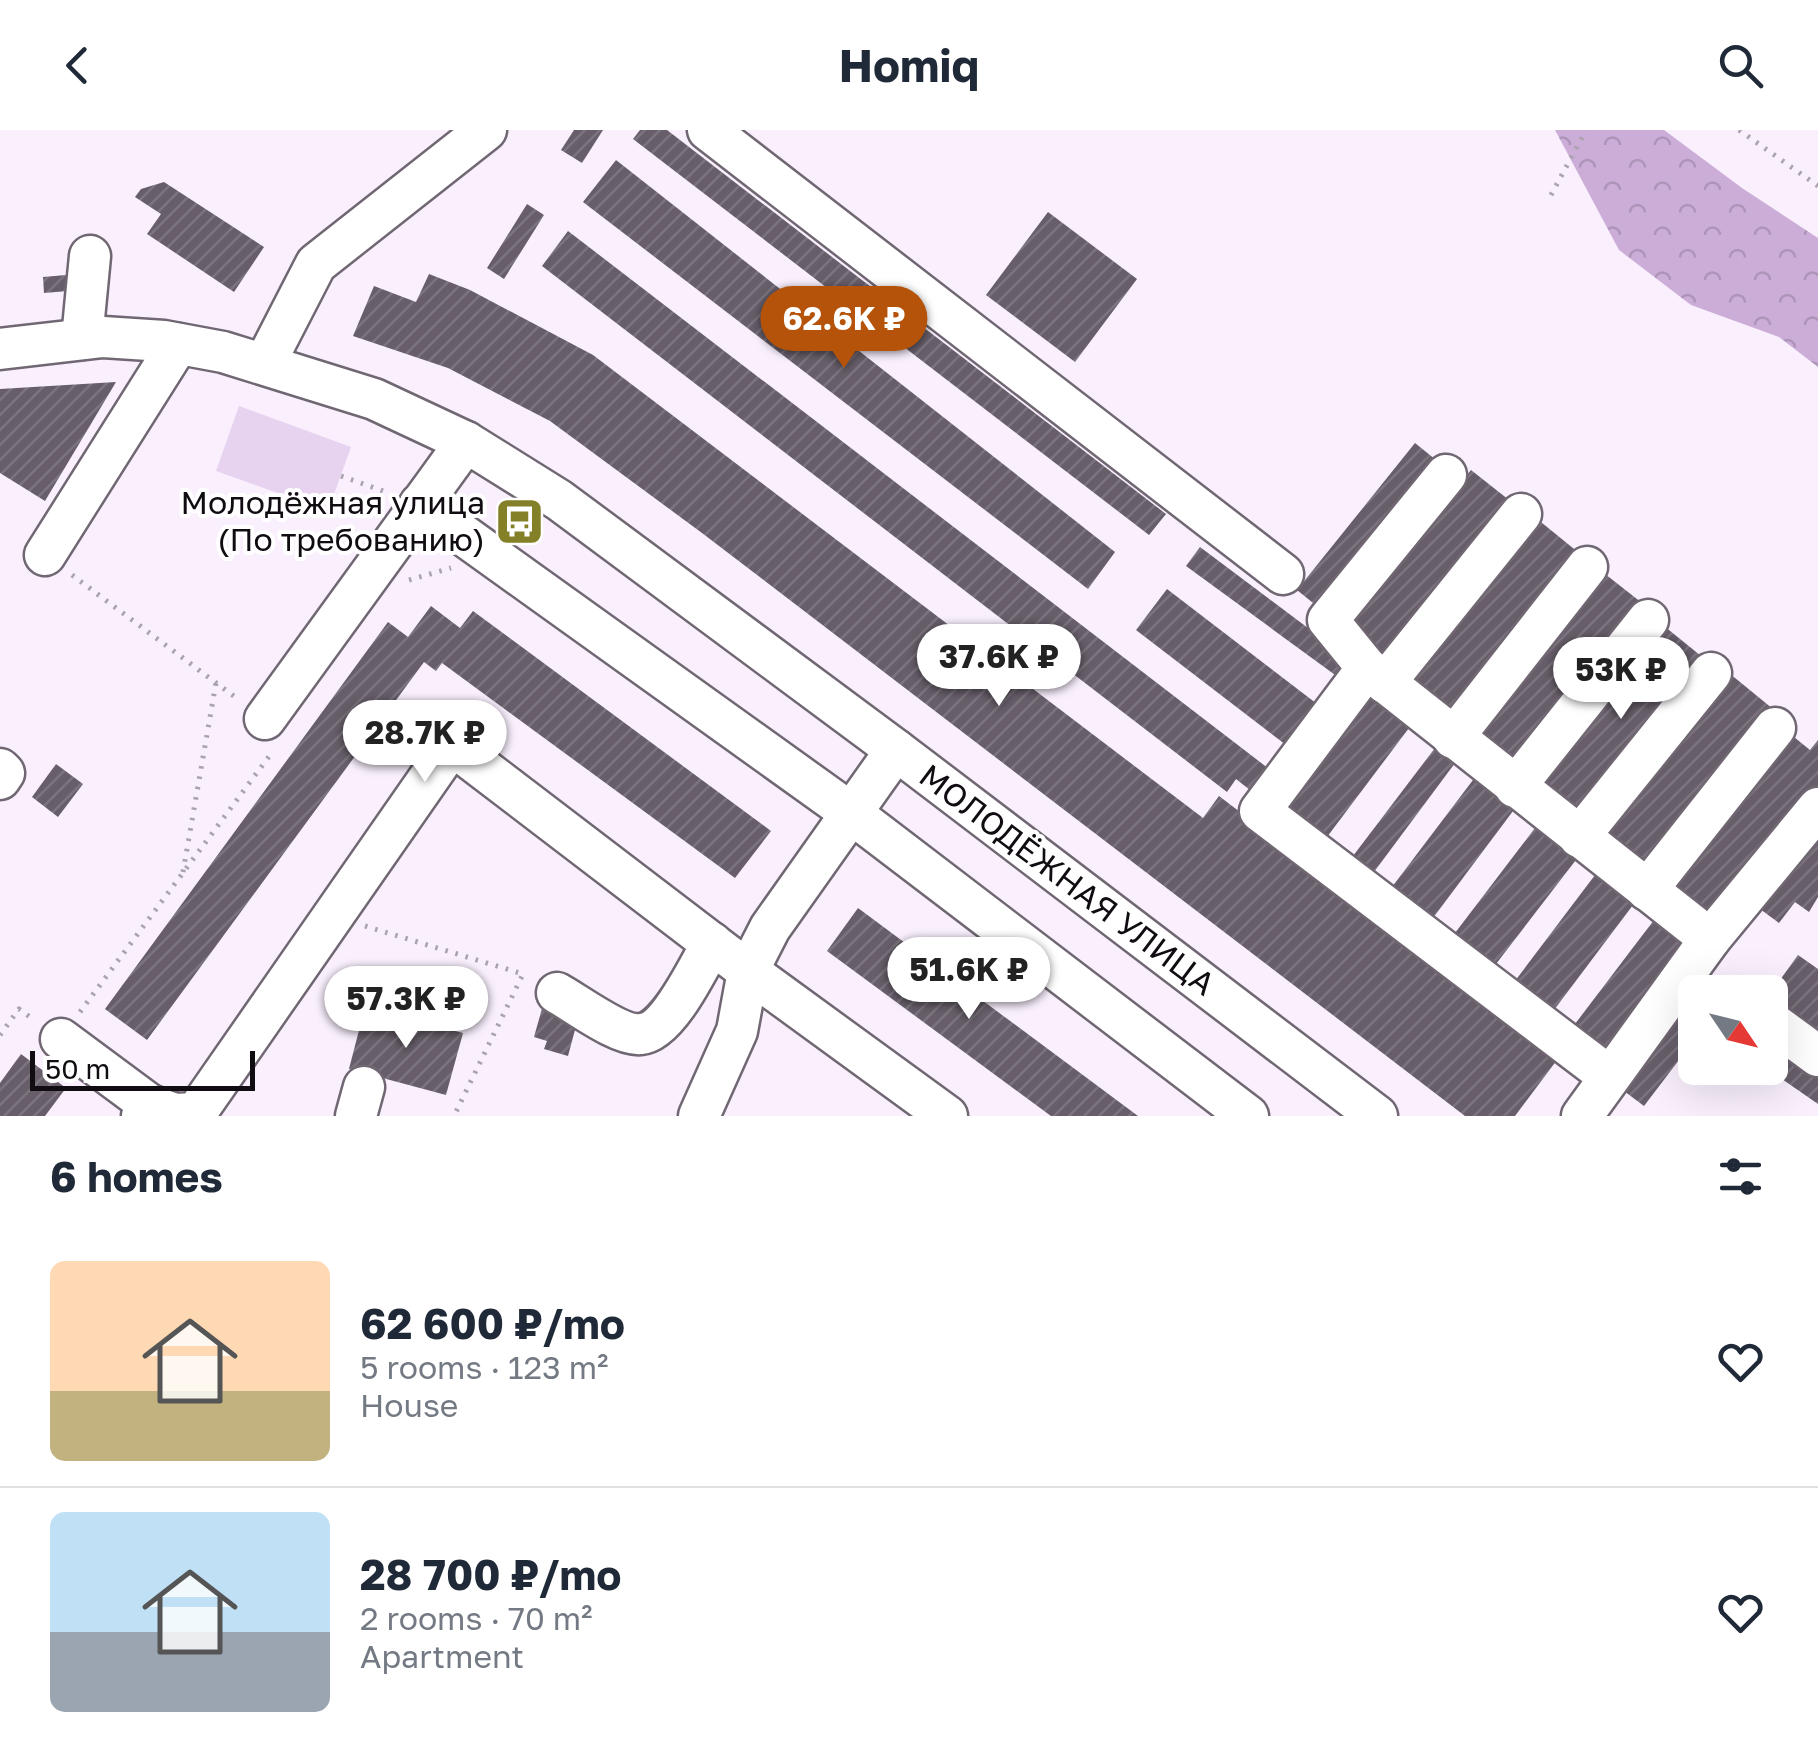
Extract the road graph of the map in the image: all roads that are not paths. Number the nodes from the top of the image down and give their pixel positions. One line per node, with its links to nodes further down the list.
1 (486, 130): 7 (street)
2 (708, 130): 14 (street)
3 (90, 256): 4 (street)
4 (82, 339): 5 (street, МОЛОДЁЖНАЯ УЛИЦА); 6 (street, МОЛОДЁЖНАЯ УЛИЦА)
5 (178, 344): 7 (street, МОЛОДЁЖНАЯ УЛИЦА); 12 (street)
6 (0, 349)
7 (265, 364): 8 (street, МОЛОДЁЖНАЯ УЛИЦА)
8 (466, 442): 10 (street); 21 (street, МОЛОДЁЖНАЯ УЛИЦА)
9 (1446, 475): 17 (street)
10 (420, 504): 19 (street); 26 (street)
11 (1522, 514): 17 (street)
12 (46, 555)
13 (1587, 567): 20 (street)
14 (1283, 574)
15 (1648, 620): 24 (street)
16 (1711, 673): 27 (street)
17 (1376, 675): 20 (street); 36 (street)
18 (1776, 728): 28 (street)
19 (272, 738)
20 (1453, 738): 24 (street)
21 (896, 750): 26 (street); 42 (street, МОЛОДЁЖНАЯ УЛИЦА)
22 (0, 769): 23 (street)
23 (0, 778)
24 (1515, 786): 27 (street)
25 (1818, 808): 29 (street)
26 (851, 813): 31 (street); 41 (street)
27 (1579, 837): 28 (street)
28 (1646, 890): 29 (street)
29 (1710, 940): 36 (street)
30 (712, 943): 31 (street); 32 (street); 38 (street)
31 (748, 971): 39 (street); 40 (street)
32 (558, 993)
33 (1788, 1034): 35 (street)
34 (60, 1039): 37 (street)
35 (1818, 1056)
36 (1610, 1078): 43 (street)
37 (146, 1110): 38 (street)
38 (202, 1115)
39 (699, 1116)
40 (947, 1116)
41 (1248, 1116)
42 (1377, 1116)
43 (1582, 1116)

